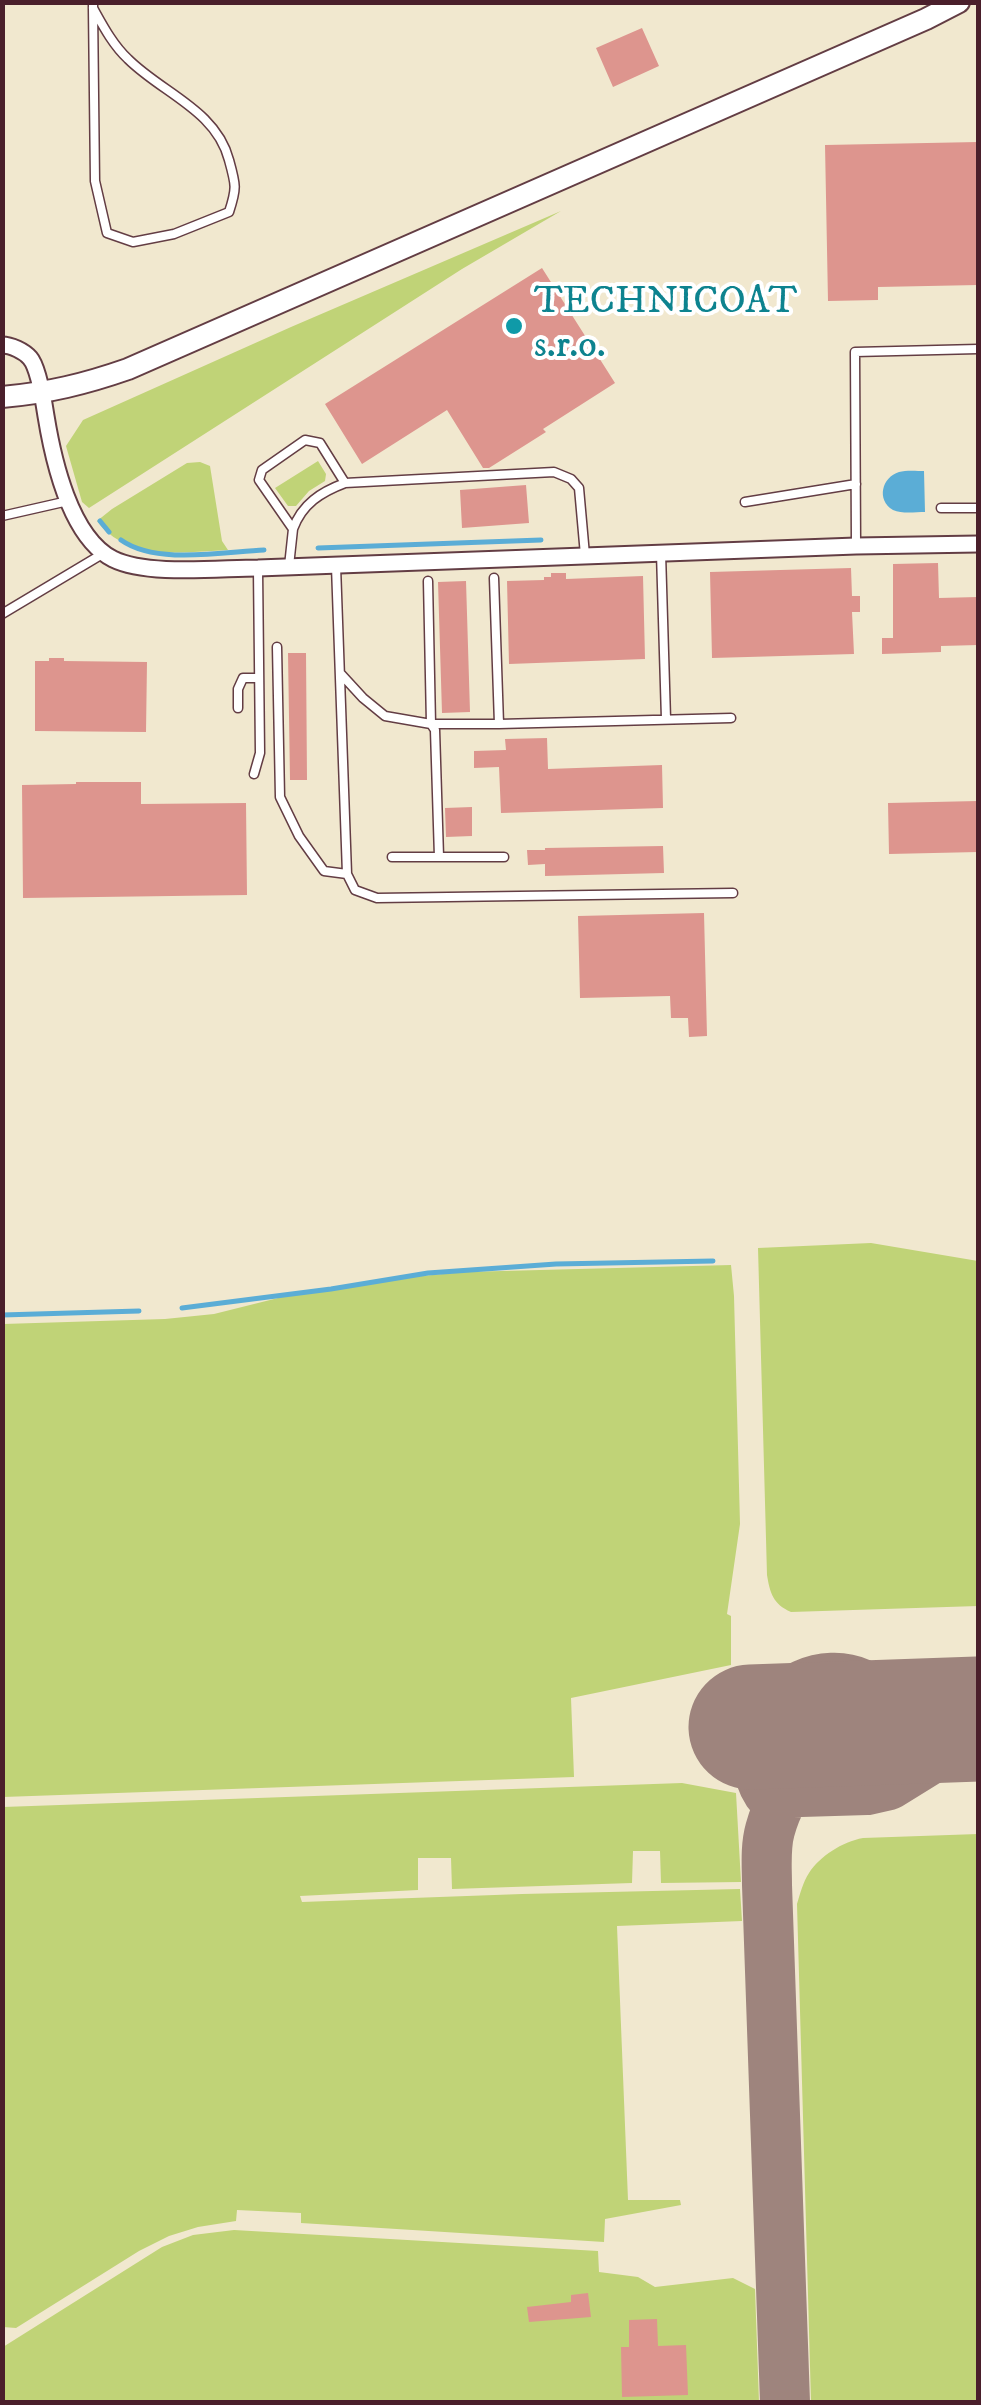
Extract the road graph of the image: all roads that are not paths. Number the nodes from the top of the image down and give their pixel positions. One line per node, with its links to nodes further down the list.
1 (959, 2): 5 (main road)
2 (93, 5): 2 (lane)
3 (2, 345): 5 (street)
4 (978, 350): 8 (lane)
5 (43, 394): 6 (main road); 9 (street)
6 (2, 397)
7 (345, 483): 14 (lane); 14 (lane); 19 (lane)
8 (856, 484): 10 (lane); 16 (lane)
9 (68, 501): 13 (lane); 17 (street)
10 (745, 502)
11 (941, 508): 12 (lane)
12 (978, 508)
13 (2, 516)
14 (292, 529): 21 (lane)
15 (978, 544): 16 (street)
16 (856, 546): 18 (street)
17 (104, 552): 22 (street); 25 (lane)
18 (661, 552): 19 (street); 33 (lane)
19 (585, 555): 20 (street)
20 (336, 563): 21 (street); 27 (lane)
21 (290, 566): 22 (street)
22 (258, 568): 28 (lane)
23 (494, 578): 35 (lane)
24 (428, 581): 34 (lane)
25 (2, 614)
26 (277, 646): 30 (lane)
27 (340, 672): 34 (lane); 40 (lane)
28 (259, 678): 29 (lane); 31 (lane)
29 (260, 704): 30 (lane); 36 (lane)
30 (278, 704): 40 (lane)
31 (238, 708)
32 (731, 718): 33 (lane)
33 (666, 720): 35 (lane)
34 (431, 724): 35 (lane); 38 (lane)
35 (499, 724)
36 (254, 774)
37 (392, 857): 38 (lane)
38 (439, 857): 39 (lane)
39 (504, 857)
40 (347, 874): 41 (lane)
41 (732, 893)

